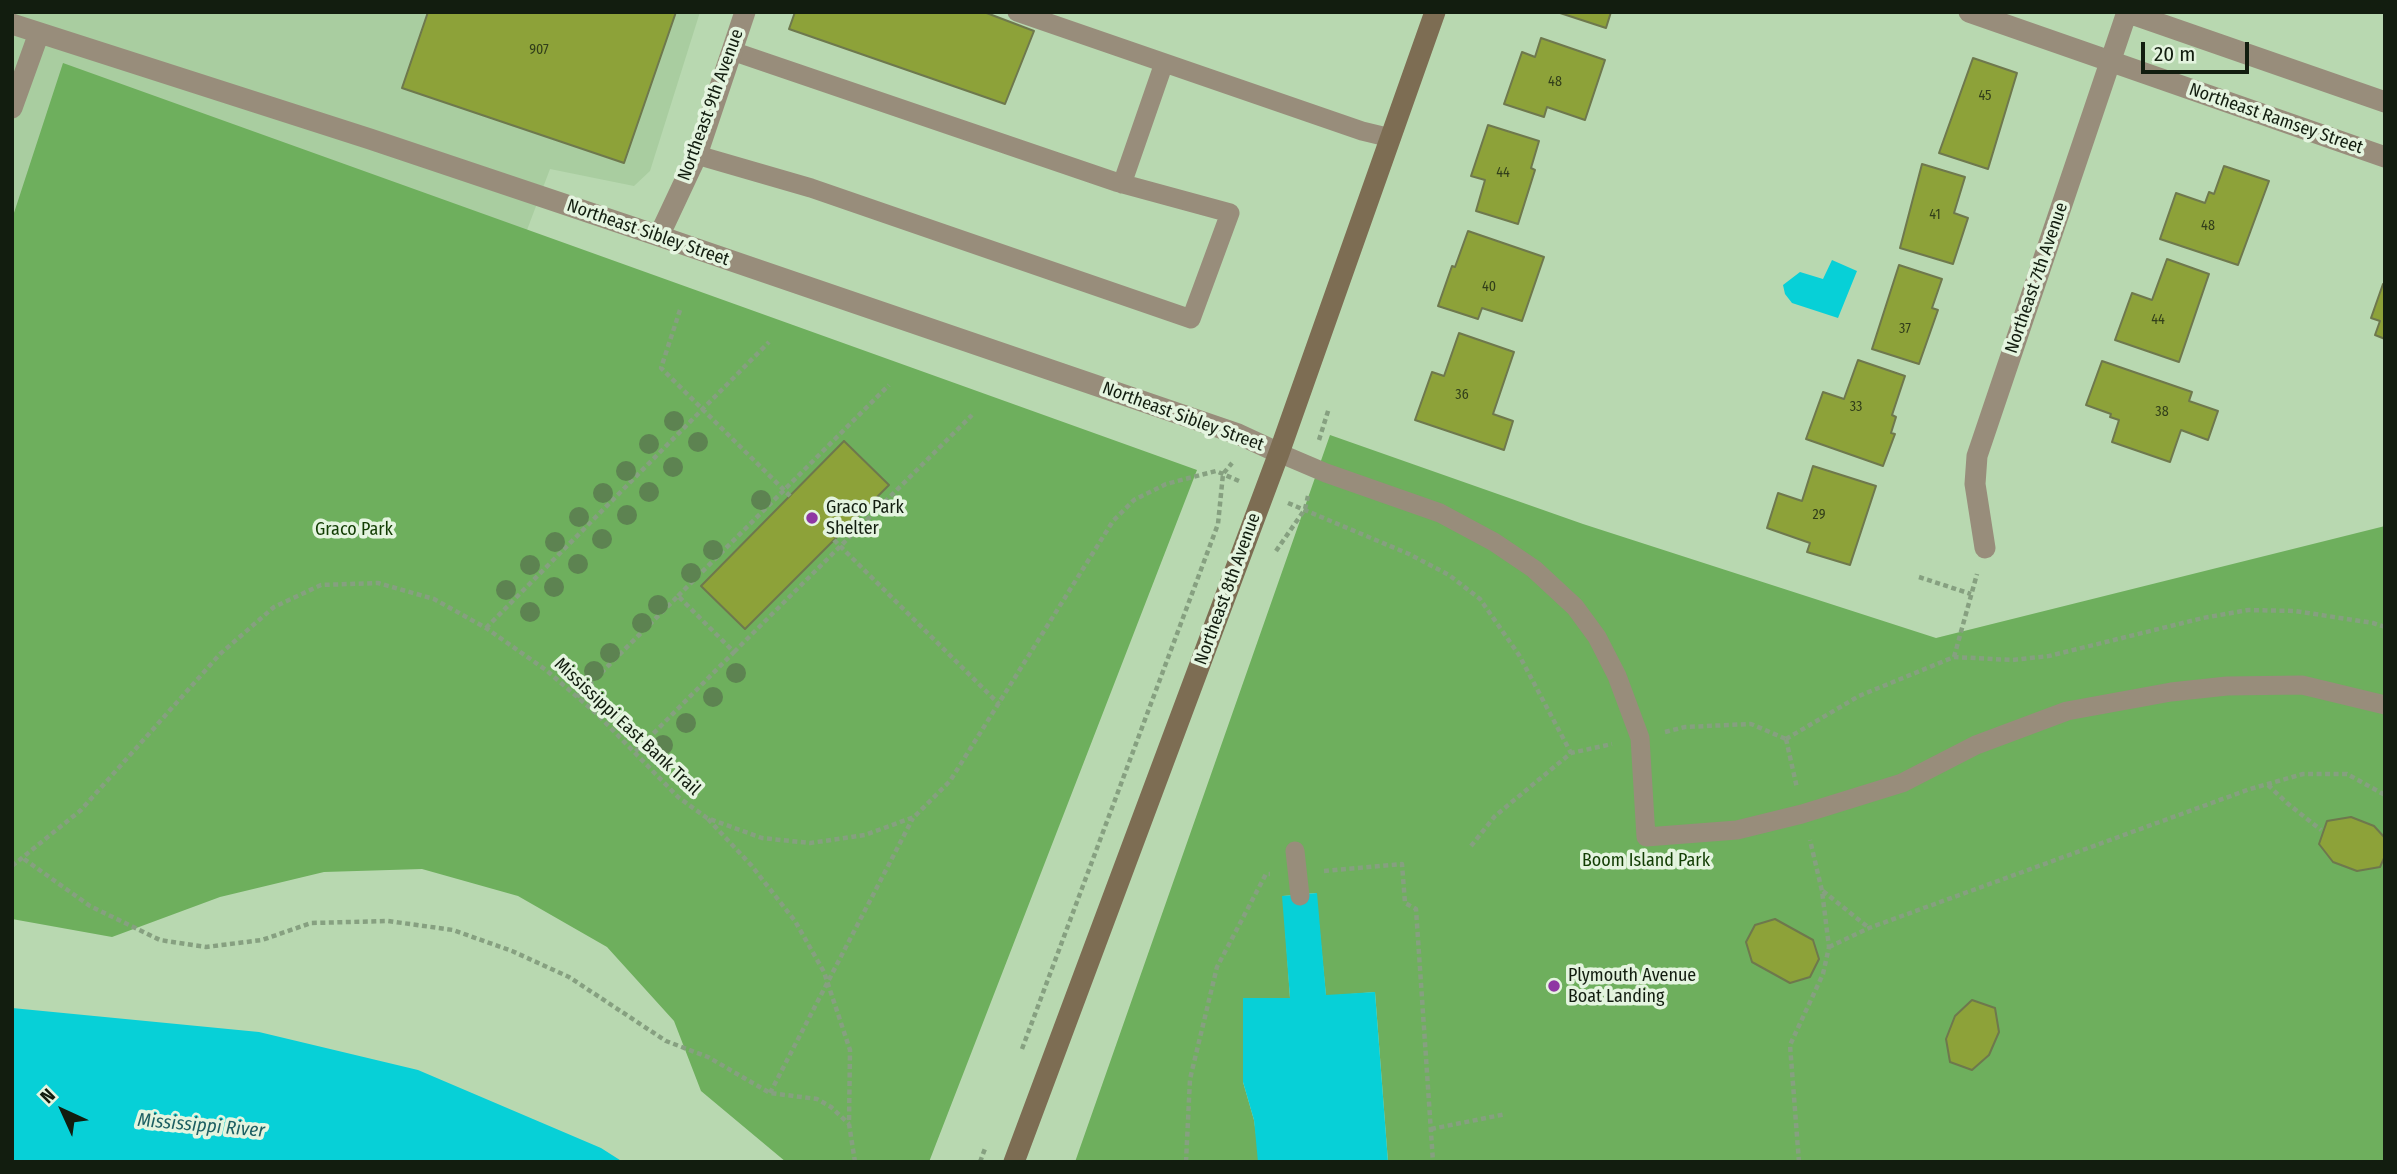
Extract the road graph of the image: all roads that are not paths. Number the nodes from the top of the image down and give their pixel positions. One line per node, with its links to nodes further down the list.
1 (745, 12): 8 (street, Northeast 9th Avenue)
2 (1017, 12): 10 (lane)
3 (1435, 12): 13 (main road, Northeast 8th Avenue)
4 (1969, 12): 9 (street, Northeast Ramsey Street)
5 (2127, 12): 9 (street, Northeast 7th Avenue); 11 (street)
6 (12, 24): 7 (street, Northeast Sibley Street)
7 (39, 33): 12 (street); 17 (street, Northeast Sibley Street)
8 (732, 51): 14 (street, Northeast 9th Avenue); 16 (lane)
9 (2112, 62): 15 (street, Northeast Ramsey Street); 19 (street, Northeast 7th Avenue)
10 (1164, 63): 13 (lane); 16 (lane)
11 (2385, 102)
12 (12, 108)
13 (1391, 138): 18 (main road, Northeast 8th Avenue)
14 (697, 155): 16 (lane); 17 (street, Northeast 9th Avenue)
15 (2385, 156)
16 (1122, 184)
17 (659, 236): 18 (street, Northeast Sibley Street)
18 (1279, 453): 20 (lane); 23 (main road, Northeast 8th Avenue)
19 (1984, 548)
20 (2385, 705)
21 (1295, 851): 22 (lane)
22 (1300, 896)
23 (1014, 1162)

